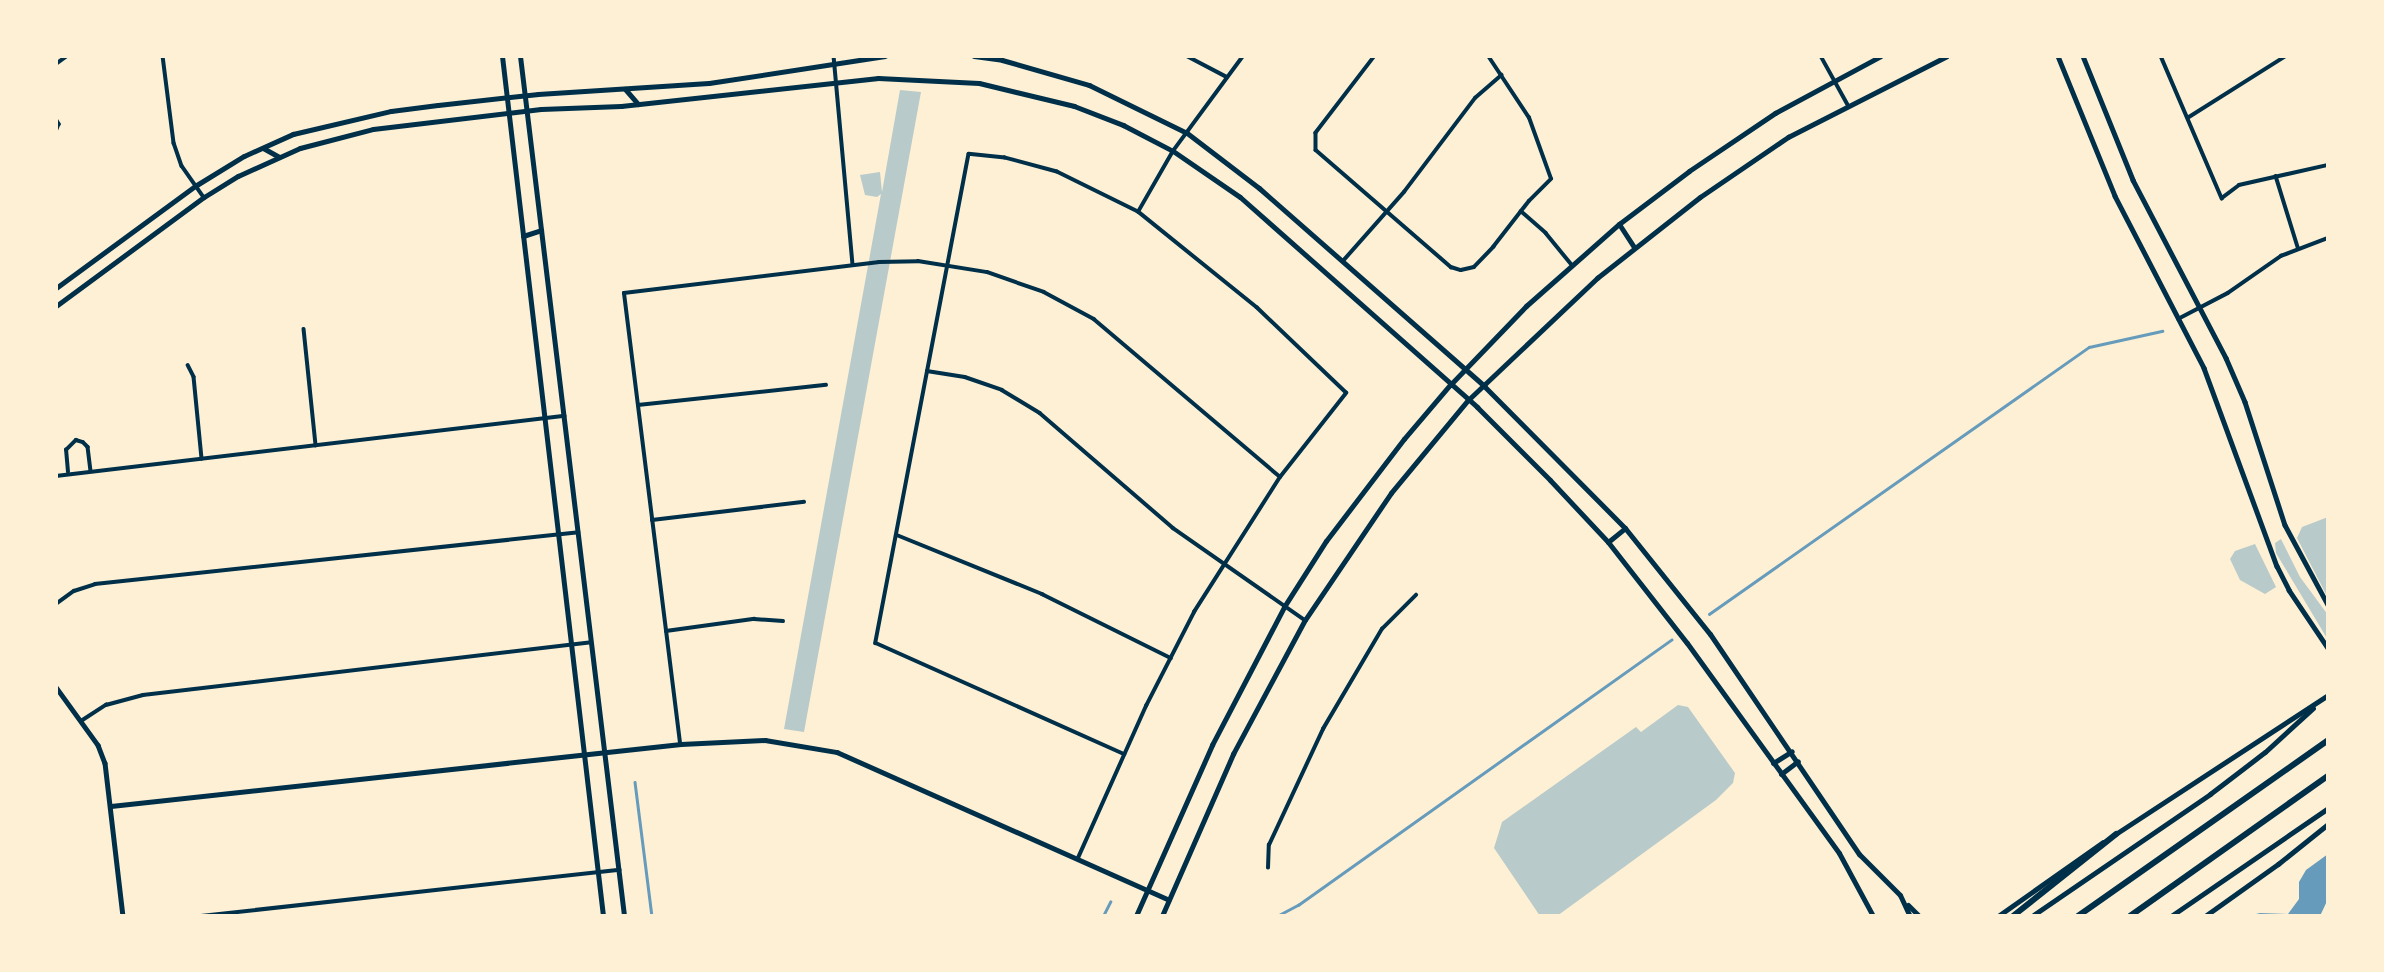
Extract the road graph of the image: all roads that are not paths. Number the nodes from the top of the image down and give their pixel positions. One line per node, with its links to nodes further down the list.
1 (67, 56): 19 (street)
2 (163, 56): 44 (street)
3 (502, 56): 27 (main road)
4 (520, 56): 26 (main road)
5 (885, 56): 18 (main road)
6 (974, 56): 37 (main road)
7 (1187, 56): 21 (street)
8 (1243, 56): 21 (street)
9 (1375, 56): 48 (street)
10 (1488, 56): 20 (street)
11 (1821, 56): 22 (street)
12 (1881, 56): 22 (main road)
13 (1947, 56): 30 (main road)
14 (2058, 56): 63 (street)
15 (2083, 56): 62 (street)
16 (2161, 56): 33 (street)
17 (2286, 56): 33 (street)
18 (834, 59): 23 (street); 24 (main road)
19 (56, 64)
20 (1501, 75): 46 (street); 48 (street)
21 (1227, 78): 37 (street)
22 (1835, 79): 30 (street); 49 (main road)
23 (835, 82): 28 (main road); 40 (main road); 56 (street)
24 (709, 83): 25 (main road); 28 (main road)
25 (625, 89): 26 (main road); 29 (main road)
26 (526, 95): 27 (main road); 31 (main road)
27 (507, 97): 32 (main road); 35 (main road)
28 (710, 97): 29 (main road)
29 (638, 104): 31 (main road)
30 (1848, 105): 53 (main road)
31 (527, 110): 32 (main road); 50 (main road)
32 (509, 113): 38 (main road); 51 (main road)
33 (2189, 117): 43 (street)
34 (56, 119): 36 (street)
35 (332, 124): 38 (main road); 39 (main road)
36 (56, 132)
37 (1187, 133): 40 (street); 55 (main road)
38 (336, 138): 41 (main road)
39 (262, 148): 41 (main road); 44 (main road)
40 (1173, 151): 47 (street); 69 (main road)
41 (279, 157): 45 (main road)
42 (2328, 165): 43 (street)
43 (2276, 176): 54 (street)
44 (195, 186): 45 (street); 59 (main road)
45 (204, 197): 60 (main road)
46 (1521, 211): 48 (street); 58 (street)
47 (1138, 212): 57 (street); 80 (street)
48 (1387, 212): 55 (street)
49 (1619, 224): 53 (main road); 58 (main road)
50 (541, 230): 51 (main road); 73 (main road)
51 (523, 236): 74 (main road)
52 (2328, 238): 54 (street)
53 (1634, 247): 70 (main road)
54 (2298, 247): 62 (street)
55 (1343, 261): 66 (main road)
56 (853, 264): 57 (street); 72 (street)
57 (946, 264): 67 (street); 80 (street)
58 (1572, 265): 66 (main road)
59 (57, 287): 60 (main road)
60 (67, 298): 61 (main road)
61 (56, 306)
62 (2199, 309): 63 (street); 91 (street)
63 (2178, 319): 98 (street)
64 (304, 329): 75 (street)
65 (188, 365): 76 (street)
66 (1464, 370): 69 (main road); 70 (main road)
67 (927, 371): 86 (street); 88 (street)
68 (826, 385): 72 (street)
69 (1450, 385): 71 (main road); 92 (street)
70 (1484, 386): 71 (main road); 83 (main road)
71 (1468, 401): 87 (main road); 93 (street)
72 (638, 405): 82 (street)
73 (564, 416): 74 (street); 84 (main road)
74 (544, 418): 75 (street); 85 (main road)
75 (316, 446): 76 (street)
76 (202, 459): 77 (street)
77 (91, 471): 78 (street); 78 (street)
78 (68, 473): 79 (street)
79 (56, 476)
80 (1280, 477): 88 (street)
81 (804, 502): 82 (street)
82 (652, 520): 95 (street)
83 (1625, 528): 87 (main road); 105 (main road)
84 (578, 532): 85 (street); 96 (main road)
85 (556, 534): 90 (street); 97 (main road)
86 (897, 535): 99 (street); 107 (street)
87 (1608, 542): 110 (main road)
88 (1222, 565): 92 (street); 99 (street)
89 (1416, 595): 118 (street)
90 (56, 604)
91 (2328, 605)
92 (1284, 607): 93 (street); 121 (street)
93 (1305, 620): 122 (street)
94 (783, 621): 95 (street)
95 (666, 631): 104 (street)
96 (591, 642): 97 (street); 106 (main road)
97 (570, 644): 102 (street); 108 (main road)
98 (2328, 648)
99 (1171, 658): 107 (street)
100 (56, 687): 102 (street)
101 (2327, 696): 116 (main road); 135 (main road)
102 (81, 721): 113 (street)
103 (2328, 740): 136 (highway)
104 (681, 744): 106 (street); 117 (street)
105 (1792, 751): 109 (main road); 110 (main road)
106 (604, 752): 108 (street); 119 (main road)
107 (1124, 754): 117 (street)
108 (585, 755): 113 (street); 120 (main road)
109 (1798, 761): 111 (main road); 123 (main road)
110 (1773, 763): 111 (main road)
111 (1781, 774): 130 (main road)
112 (2328, 776): 137 (highway)
113 (111, 806): 124 (street)
114 (2328, 808): 138 (main road)
115 (2328, 824): 139 (main road)
116 (2116, 834): 133 (main road); 134 (highway)
117 (1078, 858): 121 (street)
118 (1268, 868)
119 (619, 870): 120 (street); 127 (main road)
120 (599, 871): 125 (street); 126 (main road)
121 (1147, 889): 122 (street); 128 (street)
122 (1169, 900): 129 (street)
123 (1906, 903): 131 (main road); 132 (main road)
124 (123, 916)
125 (201, 916)
126 (604, 916)
127 (624, 916)
128 (1136, 916)
129 (1162, 916)
130 (1873, 916)
131 (1910, 916)
132 (1919, 916)
133 (1998, 916)
134 (2013, 916)
135 (2032, 916)
136 (2078, 916)
137 (2130, 916)
138 (2171, 916)
139 (2205, 916)

